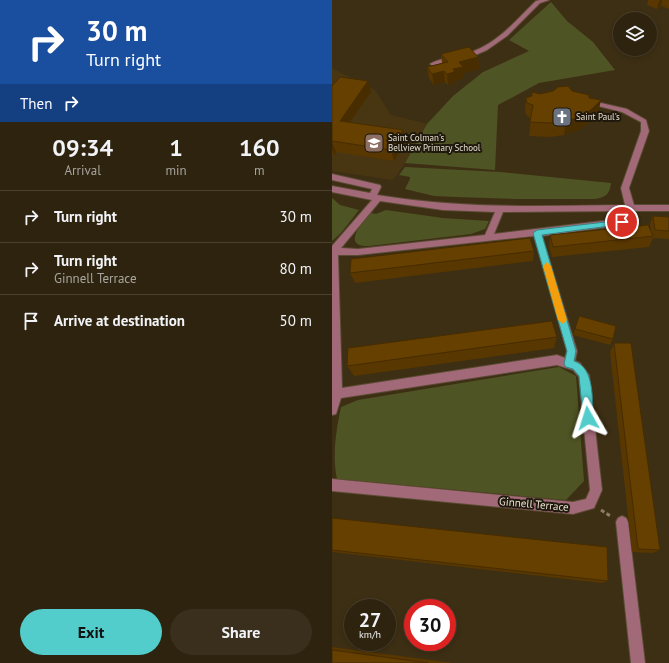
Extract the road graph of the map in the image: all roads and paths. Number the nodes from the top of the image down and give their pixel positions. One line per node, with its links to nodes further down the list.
1 (546, 0): 2 (street)
2 (434, 64)
3 (577, 100): 7 (street)
4 (332, 177): 6 (street)
5 (332, 189): 6 (street)
6 (375, 197): 9 (street); 12 (street)
7 (630, 207): 8 (street); 9 (street); 10 (street)
8 (669, 208)
9 (500, 209): 11 (street)
10 (537, 233): 11 (street); 13 (street)
11 (489, 237): 12 (street)
12 (333, 251): 14 (street)
13 (569, 364): 14 (street); 17 (street)
14 (337, 394): 15 (street)
15 (332, 410)
16 (332, 485): 17 (street, Ginnell Terrace)
17 (590, 504): 18 (path)
18 (622, 522): 19 (street)
19 (638, 663)

